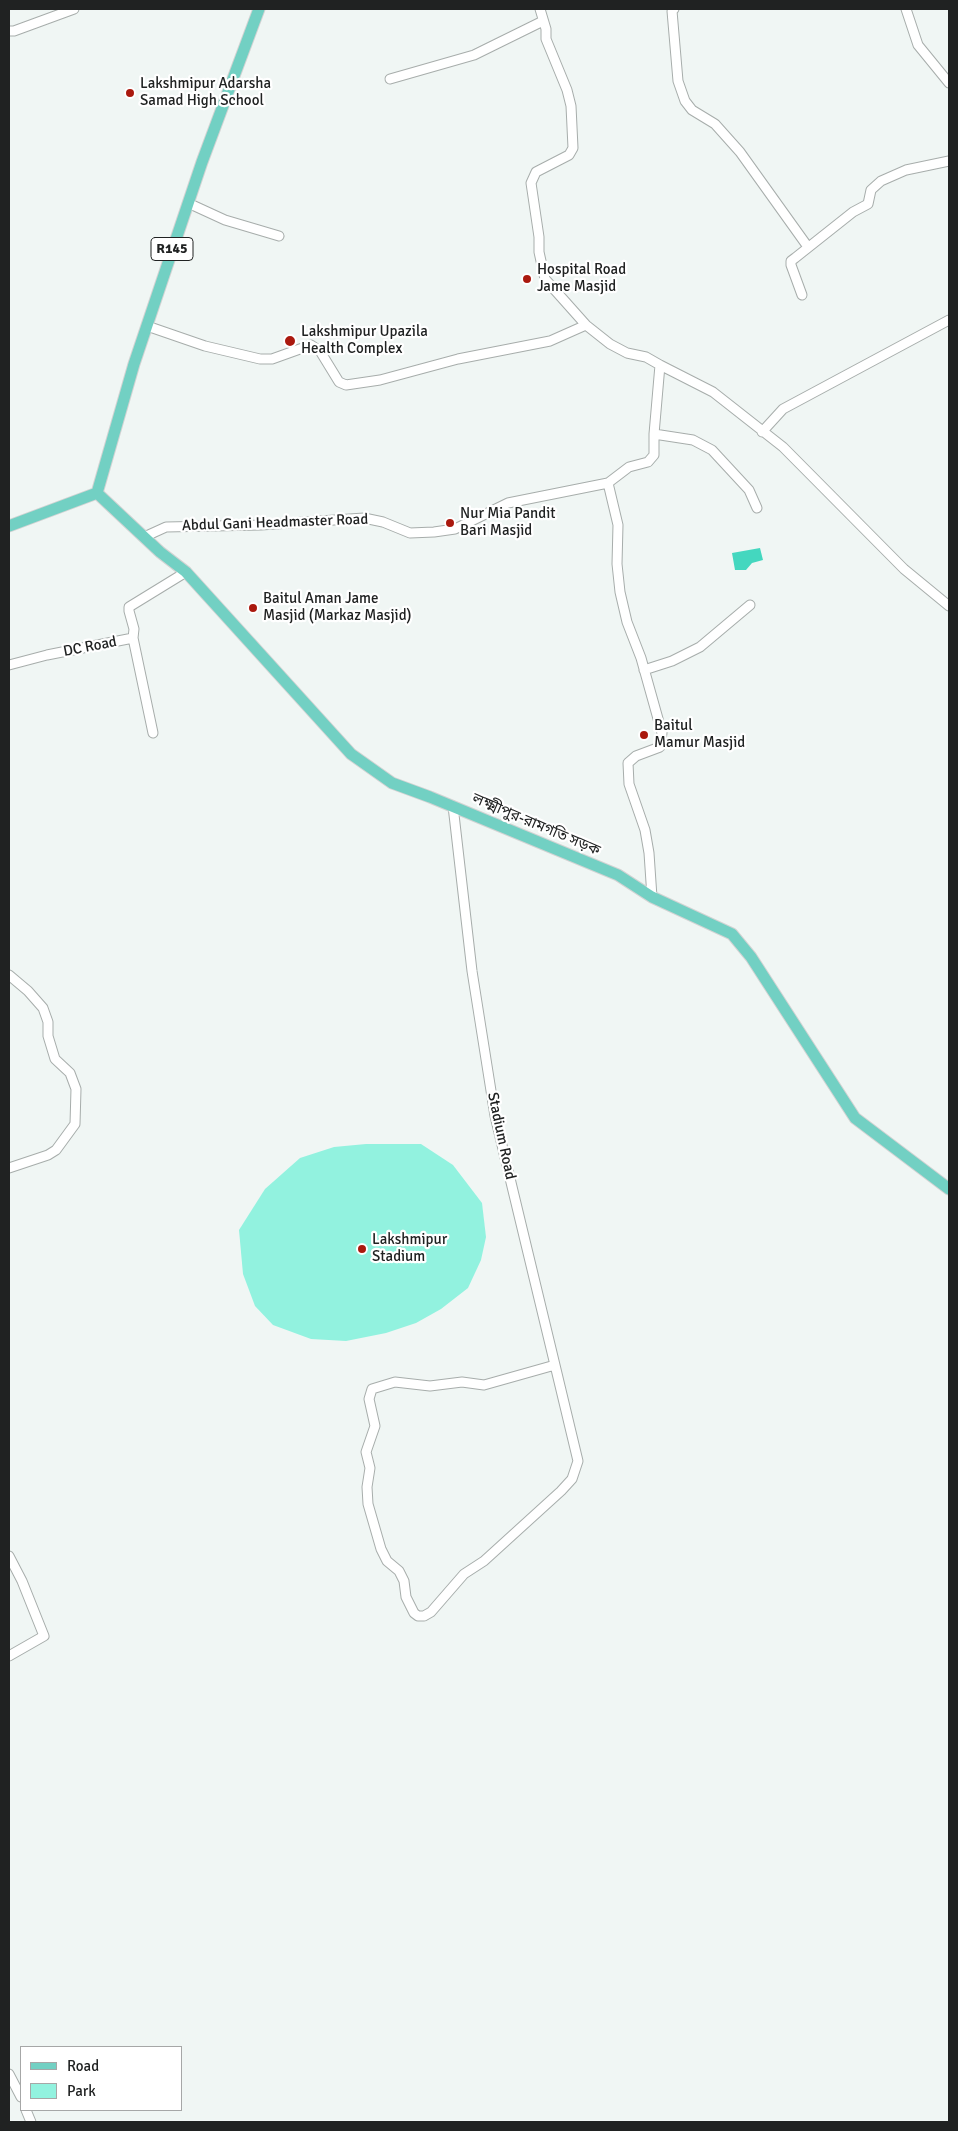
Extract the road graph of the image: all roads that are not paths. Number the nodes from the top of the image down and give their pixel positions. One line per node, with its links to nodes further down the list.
1 (74, 9): 7 (street)
2 (259, 9): 11 (main road, R145)
3 (540, 9): 6 (street)
4 (674, 9): 13 (street)
5 (906, 9): 9 (street)
6 (544, 21): 8 (street); 16 (street)
7 (9, 31)
8 (390, 79)
9 (949, 83)
10 (949, 161): 13 (street)
11 (188, 203): 12 (street); 17 (main road, R145)
12 (279, 236)
13 (808, 247): 14 (street)
14 (802, 295)
15 (949, 320): 19 (street)
16 (586, 325): 17 (street); 18 (street)
17 (146, 326): 22 (main road, R145)
18 (660, 365): 19 (street); 20 (street)
19 (762, 430): 28 (street)
20 (654, 434): 21 (street); 23 (street)
21 (608, 483): 25 (street, Abdul Gani Headmaster Road); 31 (street)
22 (97, 493): 24 (main road); 25 (main road, লক্ষ্মীপুর-রামগতি সড়ক)
23 (757, 508)
24 (9, 526)
25 (144, 537): 26 (main road, লক্ষ্মীপুর-রামগতি সড়ক)
26 (186, 572): 29 (street, DC Road); 33 (main road, লক্ষ্মীপুর-রামগতি সড়ক)
27 (750, 605): 31 (street)
28 (949, 606)
29 (134, 638): 30 (street, DC Road); 32 (street)
30 (9, 665)
31 (644, 670): 34 (street)
32 (153, 733)
33 (452, 806): 34 (main road, লক্ষ্মীপুর-রামগতি সড়ক); 38 (street, Stadium Road)
34 (652, 897): 37 (main road, লক্ষ্মীপুর-রামগতি সড়ক)
35 (9, 975): 36 (street)
36 (9, 1168)
37 (949, 1189)
38 (555, 1365): 38 (street, Stadium Road)
39 (9, 1556): 40 (street)
40 (9, 1656)
41 (9, 2074): 42 (street)
42 (20, 2094)

